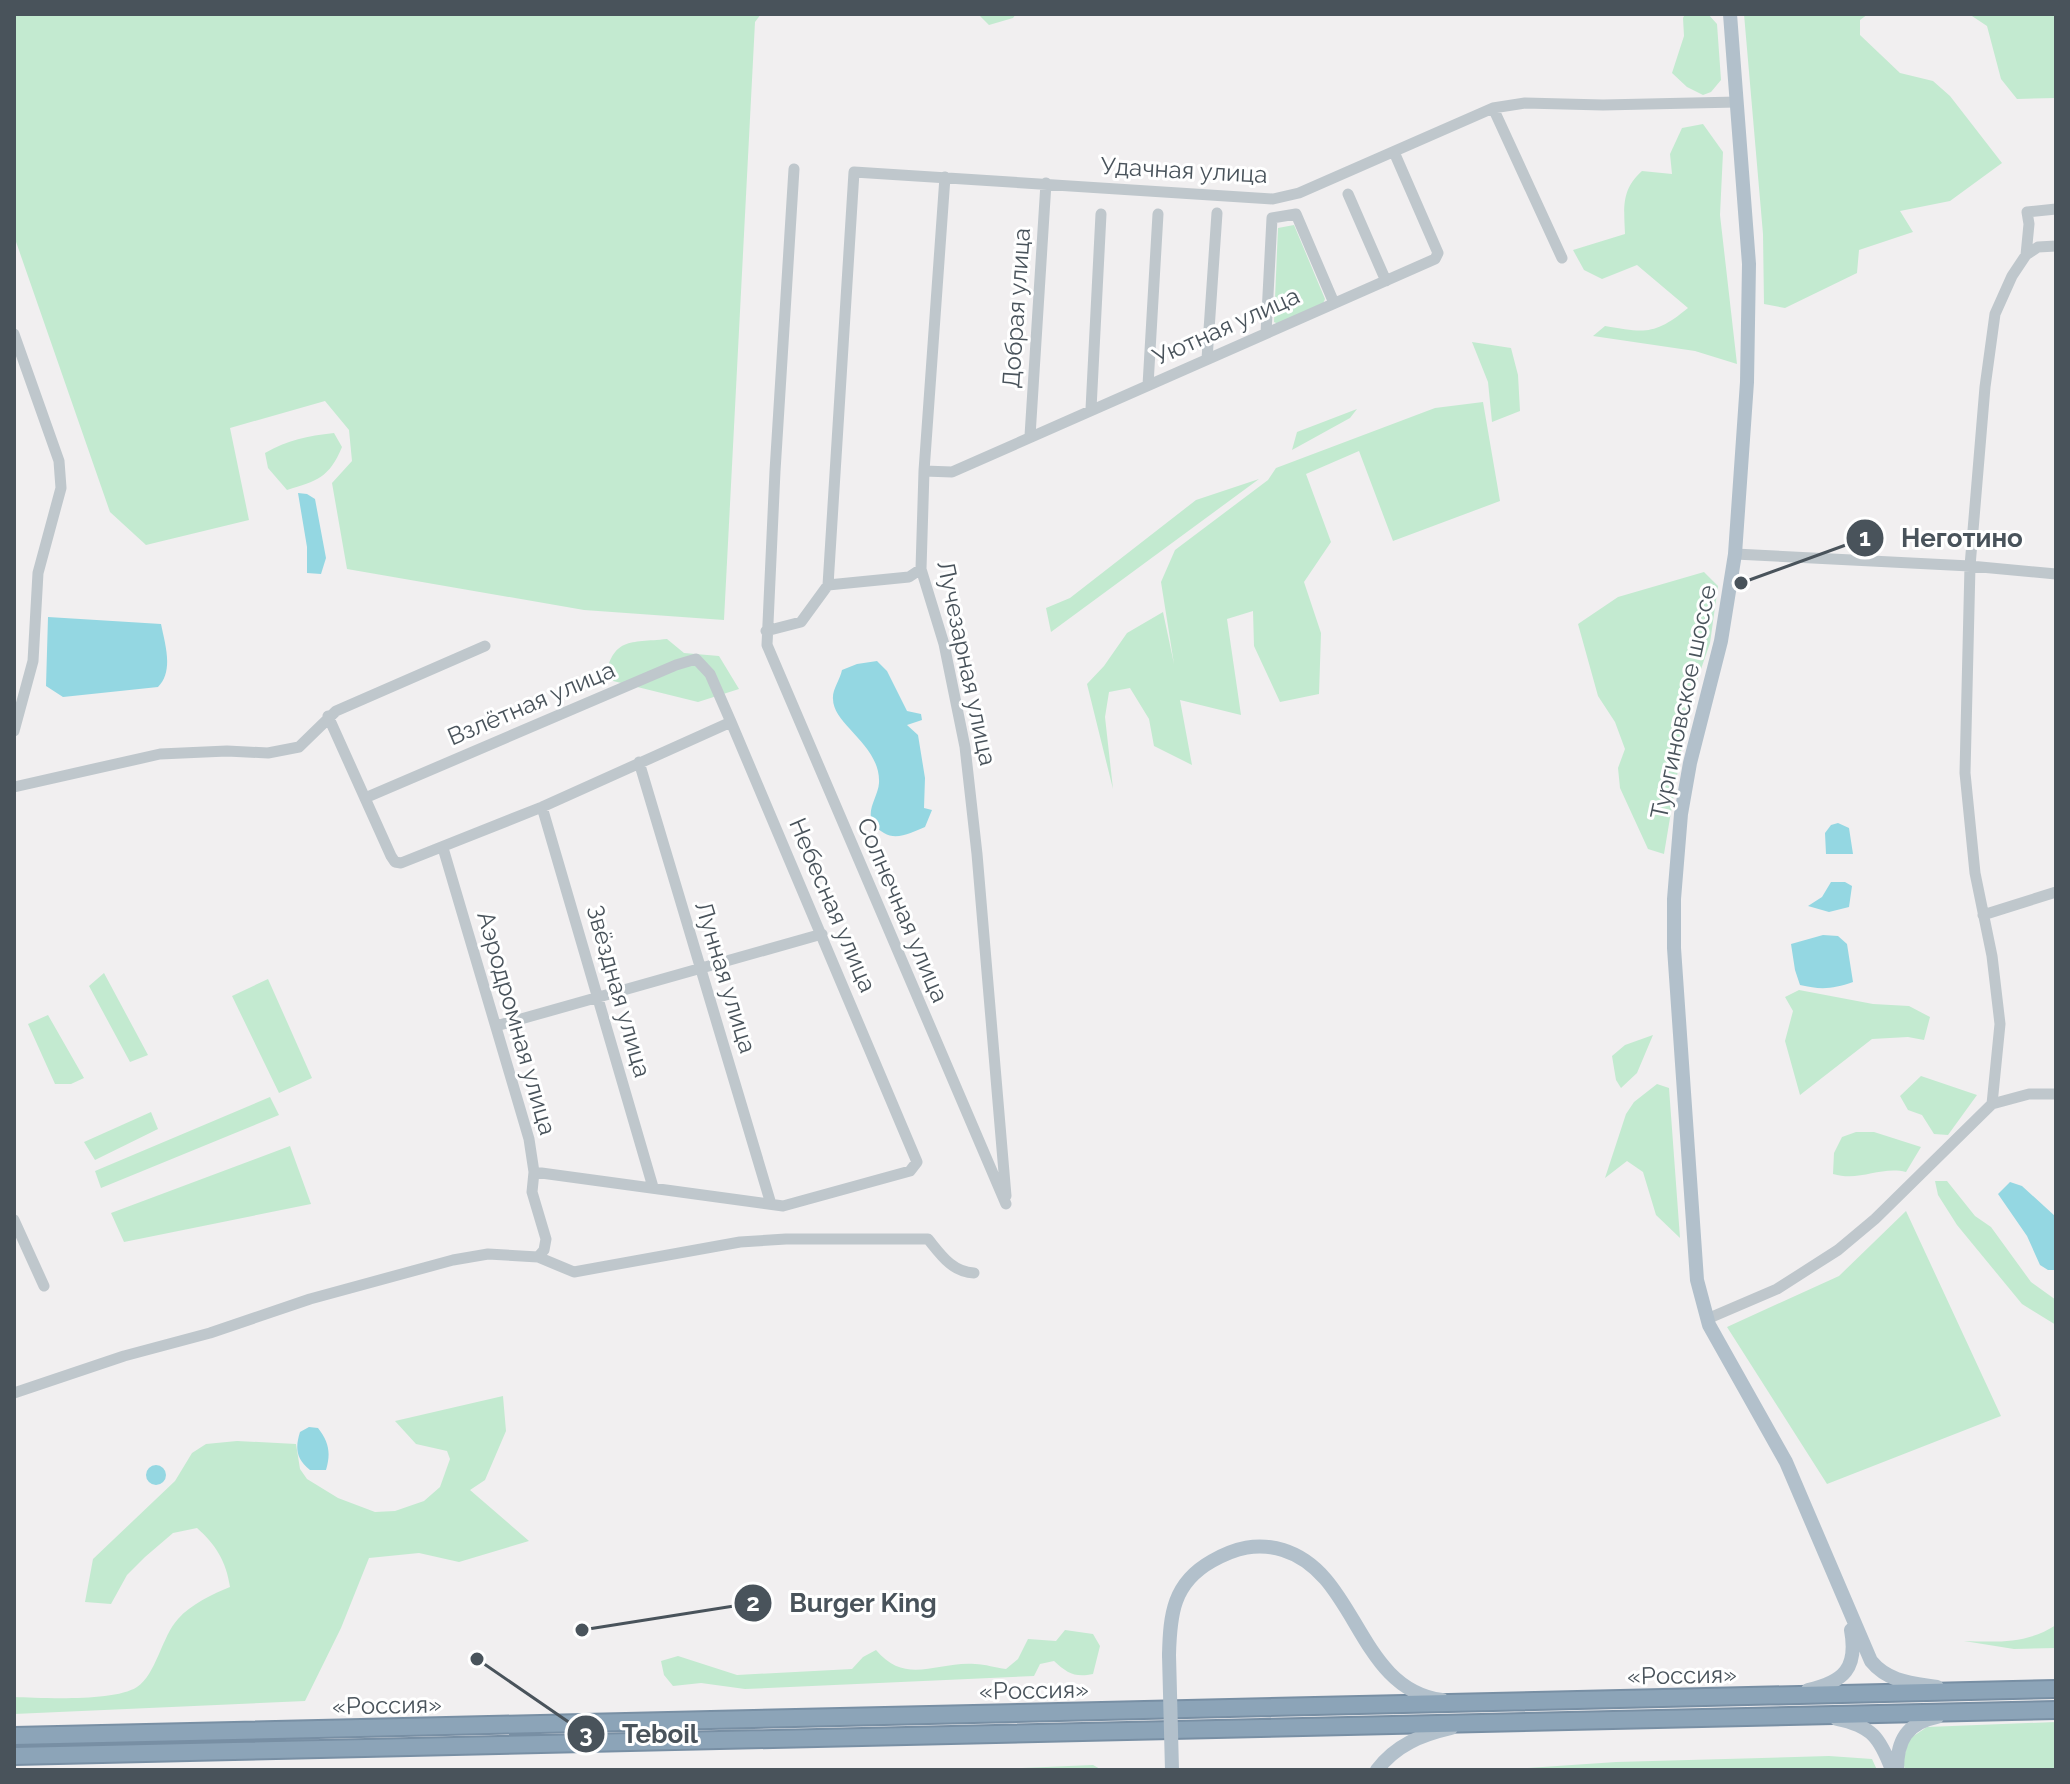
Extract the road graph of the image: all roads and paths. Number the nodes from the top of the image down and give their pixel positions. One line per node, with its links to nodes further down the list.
1 (1730, 14): 2 (main road, Тургиновское шоссе)
2 (1737, 102): 3 (street, Удачная улица); 25 (main road, Тургиновское шоссе)
3 (1493, 108): 4 (street, Удачная улица); 15 (street)
4 (1394, 152): 7 (street, Удачная улица); 16 (street, Уютная улица)
5 (794, 169): 30 (street, Солнечная улица)
6 (945, 177): 7 (street, Удачная улица); 24 (street, Лучезарная улица); 29 (street, Удачная улица)
7 (1046, 183): 23 (street, Добрая улица)
8 (1348, 194): 16 (street)
9 (2056, 209): 14 (street)
10 (1217, 213): 20 (street)
11 (1101, 214): 22 (street)
12 (1158, 214): 21 (street)
13 (2056, 246): 14 (street)
14 (2026, 255): 26 (street)
15 (1562, 258)
16 (1386, 281): 17 (street, Уютная улица)
17 (1334, 303): 18 (street, Уютная улица); 18 (street)
18 (1266, 333): 20 (street, Уютная улица)
19 (14, 334): 35 (street)
20 (1207, 359): 21 (street, Уютная улица)
21 (1148, 385): 22 (street, Уютная улица)
22 (1091, 409): 23 (street, Уютная улица)
23 (1030, 436): 24 (street, Уютная улица)
24 (924, 471): 27 (street, Лучезарная улица)
25 (1735, 554): 26 (street); 57 (main road, Тургиновское шоссе)
26 (1970, 566): 28 (street); 42 (street)
27 (921, 569): 29 (street); 52 (street, Лучезарная улица)
28 (2056, 574)
29 (828, 585): 30 (street)
30 (766, 631): 52 (street, Солнечная улица)
31 (485, 646): 33 (street)
32 (710, 674): 34 (street, Небесная улица); 38 (street, Взлётная улица)
33 (328, 716): 37 (street); 38 (street)
34 (731, 722): 36 (street); 43 (street, Небесная улица)
35 (14, 731)
36 (639, 762): 39 (street); 44 (street, Лунная улица)
37 (14, 787)
38 (365, 798): 40 (street)
39 (542, 807): 40 (street); 45 (street, Звёздная улица)
40 (443, 848): 46 (street, Аэродромная улица)
41 (2056, 892): 42 (street)
42 (1983, 915): 48 (street)
43 (822, 934): 44 (street); 51 (street, Небесная улица)
44 (700, 968): 45 (street); 51 (street, Лунная улица)
45 (598, 997): 46 (street); 50 (street, Звёздная улица)
46 (496, 1026): 49 (street, Аэродромная улица)
47 (2056, 1094): 48 (street)
48 (1992, 1104): 57 (street)
49 (534, 1172): 50 (street); 54 (street, Аэродромная улица)
50 (653, 1187): 51 (street)
51 (771, 1204)
52 (1006, 1204)
53 (14, 1220): 56 (street)
54 (538, 1257): 55 (street); 58 (street)
55 (974, 1273)
56 (44, 1286)
57 (1707, 1319): 59 (main road, Тургиновское шоссе)
58 (14, 1393)
59 (1846, 1606): 61 (main road, Тургиновское шоссе); 62 (main road, Тургиновское шоссе)
60 (2056, 1689): 61 (highway, «Россия»)
61 (1961, 1692): 62 (highway, «Россия»)
62 (1775, 1697): 63 (highway, «Россия»)
63 (1470, 1704): 68 (highway, «Россия»); 70 (main road, bridge)
64 (2056, 1710): 65 (highway, «Россия»)
65 (1962, 1712): 66 (highway, «Россия»); 72 (main road)
66 (1816, 1715): 67 (highway, «Россия»); 72 (main road)
67 (1473, 1723): 69 (highway, «Россия»); 71 (main road)
68 (14, 1736)
69 (14, 1756)
70 (1172, 1770)
71 (1377, 1770)
72 (1894, 1770)

